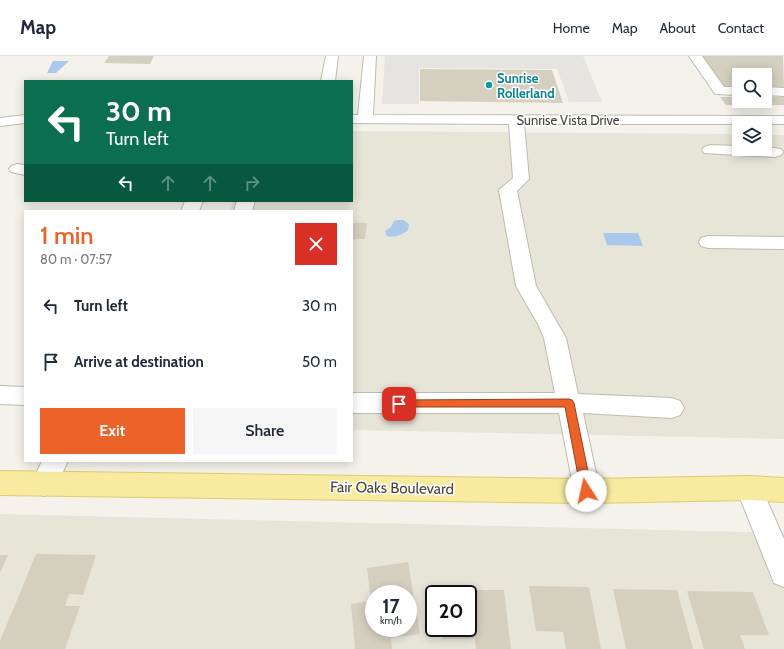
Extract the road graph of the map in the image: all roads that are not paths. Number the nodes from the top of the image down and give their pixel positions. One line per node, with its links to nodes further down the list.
1 (332, 56): 4 (street)
2 (370, 56): 8 (street)
3 (695, 56): 5 (street)
4 (328, 80)
5 (732, 91)
6 (772, 92): 7 (street)
7 (784, 92)
8 (358, 119): 10 (street, Sunrise Vista Drive)
9 (24, 120): 14 (street)
10 (516, 120): 13 (street, Sunrise Vista Drive); 23 (street)
11 (772, 120): 12 (street, Sunrise Vista Drive)
12 (784, 120)
13 (732, 121)
14 (0, 122)
15 (772, 147): 17 (street)
16 (710, 150): 17 (street)
17 (780, 158)
18 (708, 242): 19 (street)
19 (784, 243)
20 (0, 395): 21 (street)
21 (24, 396)
22 (353, 403): 23 (street)
23 (569, 403): 24 (street); 30 (street)
24 (672, 408)
25 (55, 462): 27 (street)
26 (0, 483): 27 (main road, Fair Oaks Boulevard)
27 (44, 484): 30 (main road, Fair Oaks Boulevard)
28 (749, 488): 29 (main road, Fair Oaks Boulevard); 30 (main road, Fair Oaks Boulevard); 31 (street)
29 (784, 490)
30 (586, 491)
31 (784, 573)

